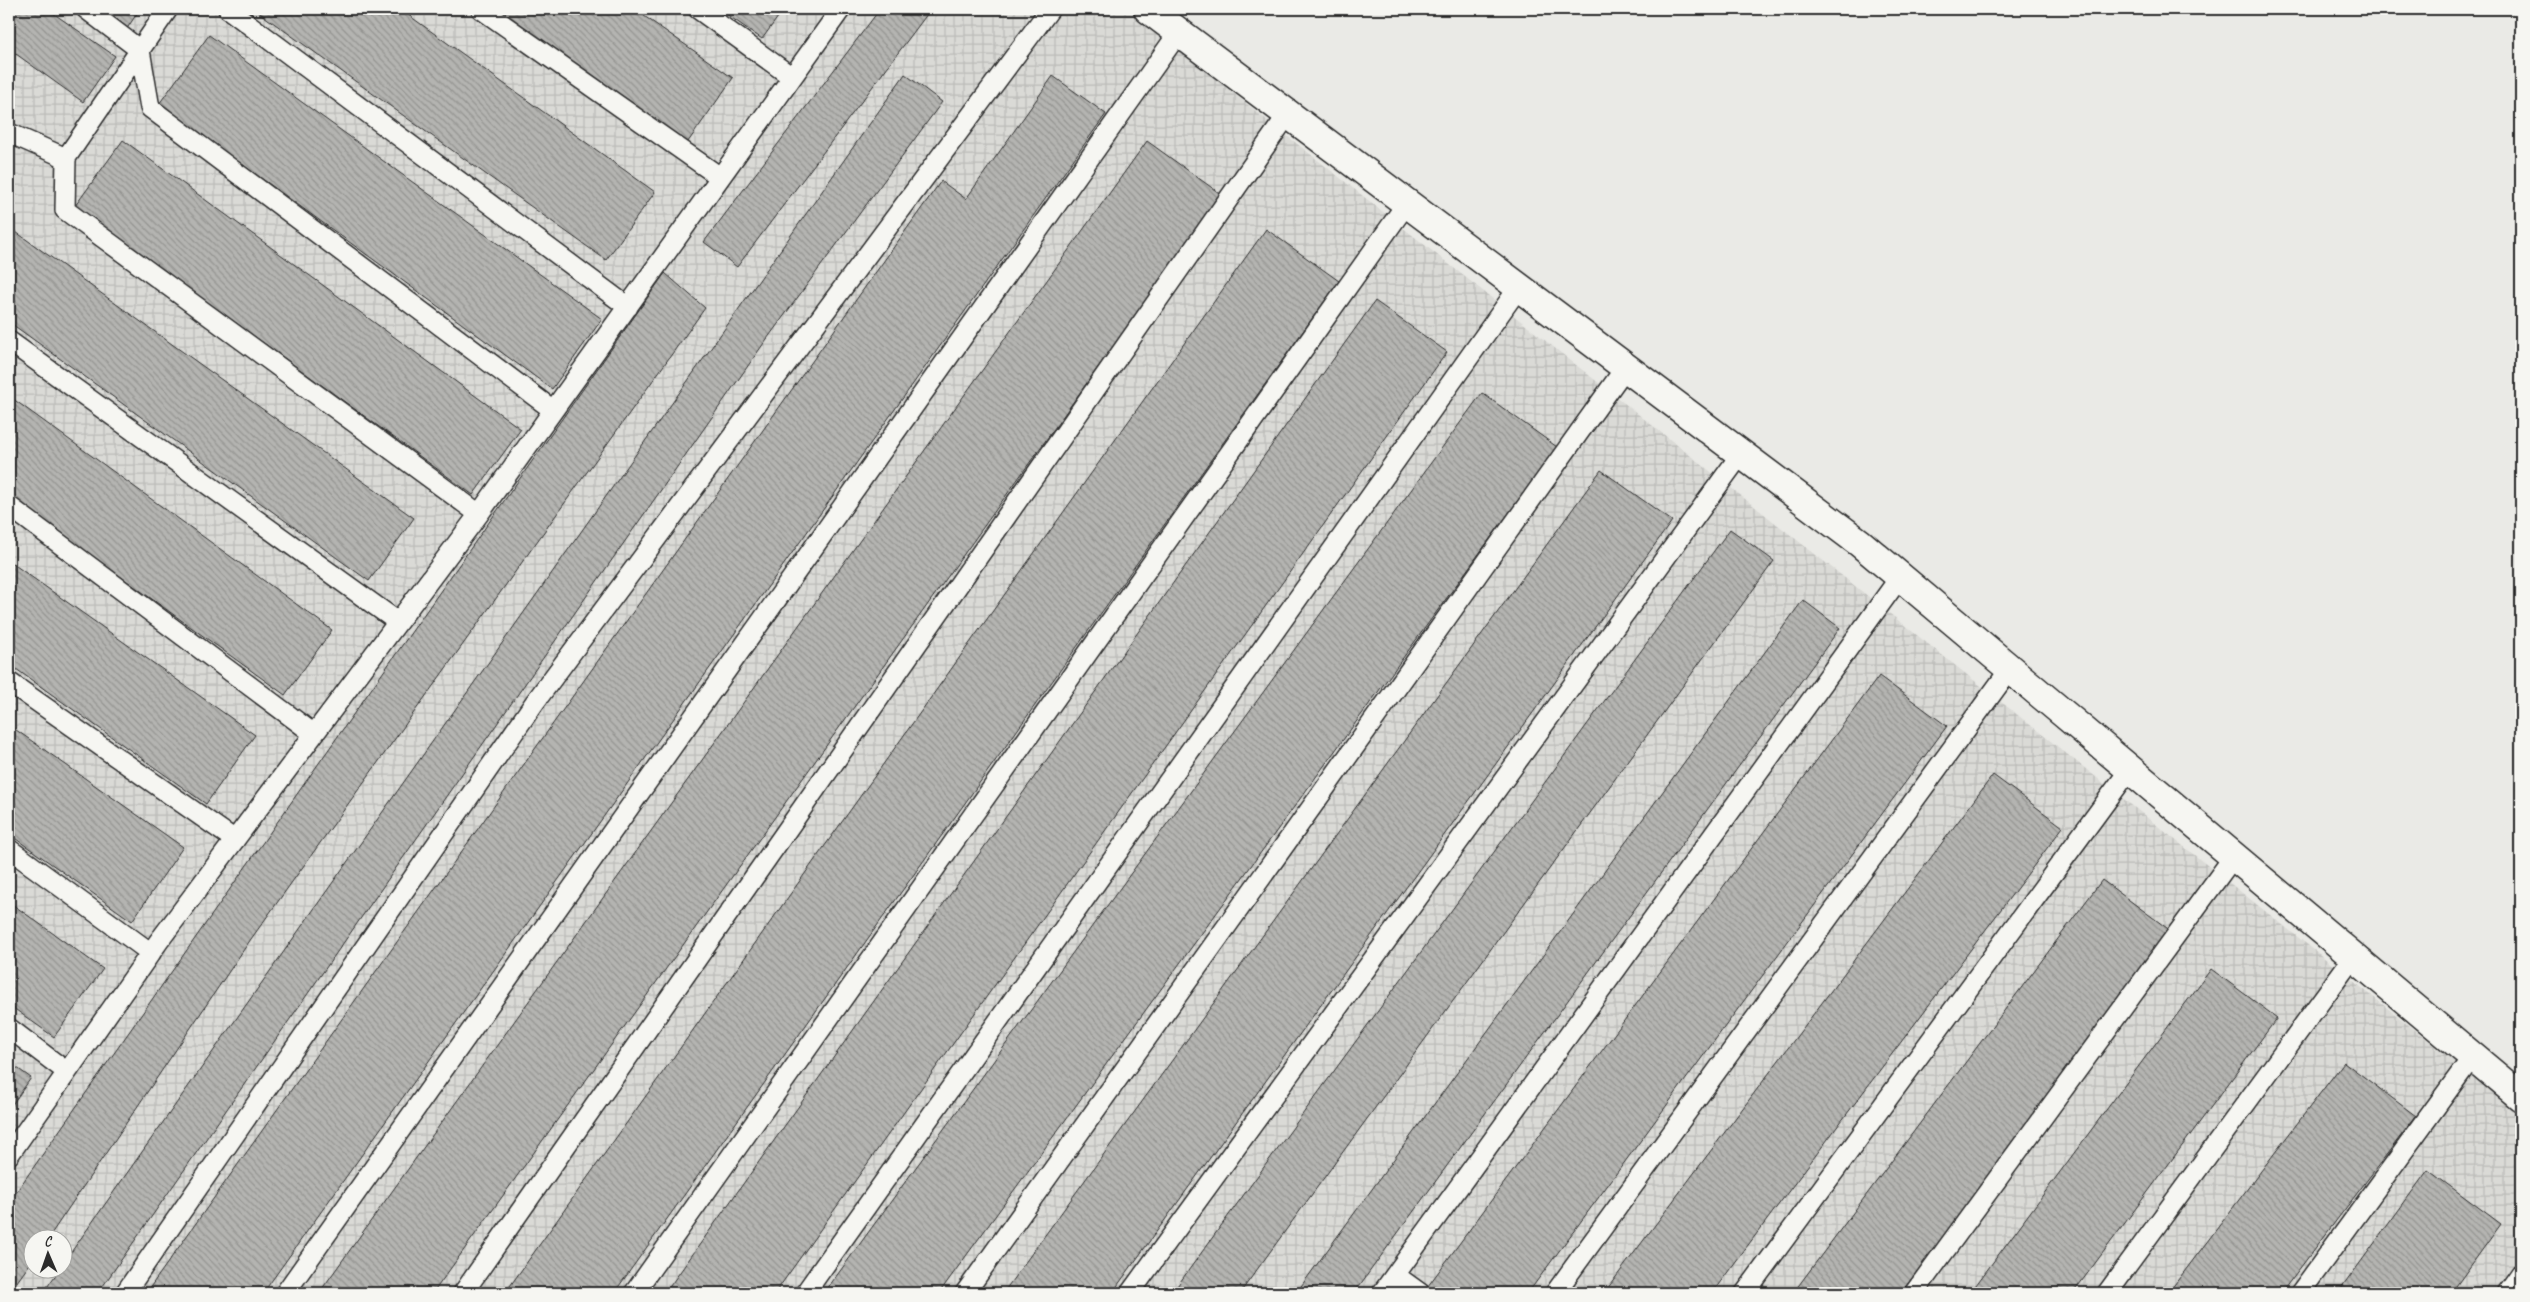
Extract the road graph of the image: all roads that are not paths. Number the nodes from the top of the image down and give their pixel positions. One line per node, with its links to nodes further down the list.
1 (86, 9): 10 (lane)
2 (168, 9): 10 (lane)
3 (228, 9): 18 (lane)
4 (481, 9): 15 (lane)
5 (698, 9): 11 (lane)
6 (841, 9): 11 (lane)
7 (1050, 9): 43 (lane)
8 (1148, 9): 9 (street)
9 (1179, 32): 12 (street); 44 (lane)
10 (140, 50): 14 (lane); 21 (lane)
11 (792, 77): 15 (lane)
12 (1288, 114): 16 (street); 45 (lane)
13 (9, 133): 14 (lane)
14 (66, 158): 24 (lane)
15 (720, 176): 18 (lane)
16 (1407, 203): 17 (street); 46 (lane)
17 (1519, 287): 20 (street); 47 (lane)
18 (628, 307): 21 (lane)
19 (9, 341): 26 (lane)
20 (1625, 368): 22 (street); 48 (lane)
21 (553, 410): 24 (lane)
22 (1741, 454): 25 (street); 49 (lane)
23 (9, 506): 29 (lane)
24 (479, 514): 26 (lane)
25 (1900, 577): 27 (street); 42 (lane)
26 (398, 622): 29 (lane)
27 (2010, 670): 30 (street); 52 (lane)
28 (9, 682): 31 (lane)
29 (314, 734): 31 (lane)
30 (2130, 769): 33 (street); 53 (lane)
31 (236, 840): 34 (lane)
32 (9, 849): 34 (lane)
33 (2234, 856): 35 (street); 54 (lane)
34 (151, 953): 38 (lane)
35 (2354, 956): 37 (street); 55 (lane)
36 (9, 1028): 38 (lane)
37 (2474, 1056): 39 (street); 56 (lane)
38 (67, 1072): 40 (lane)
39 (2521, 1097)
40 (9, 1155)
41 (2521, 1274): 57 (lane)
42 (1396, 1275): 50 (lane); 51 (lane)
43 (125, 1293)
44 (285, 1293)
45 (463, 1293)
46 (634, 1293)
47 (805, 1293)
48 (965, 1293)
49 (1130, 1293)
50 (1382, 1293)
51 (1420, 1293)
52 (1555, 1293)
53 (1744, 1293)
54 (1914, 1293)
55 (2107, 1293)
56 (2300, 1293)
57 (2507, 1293)

